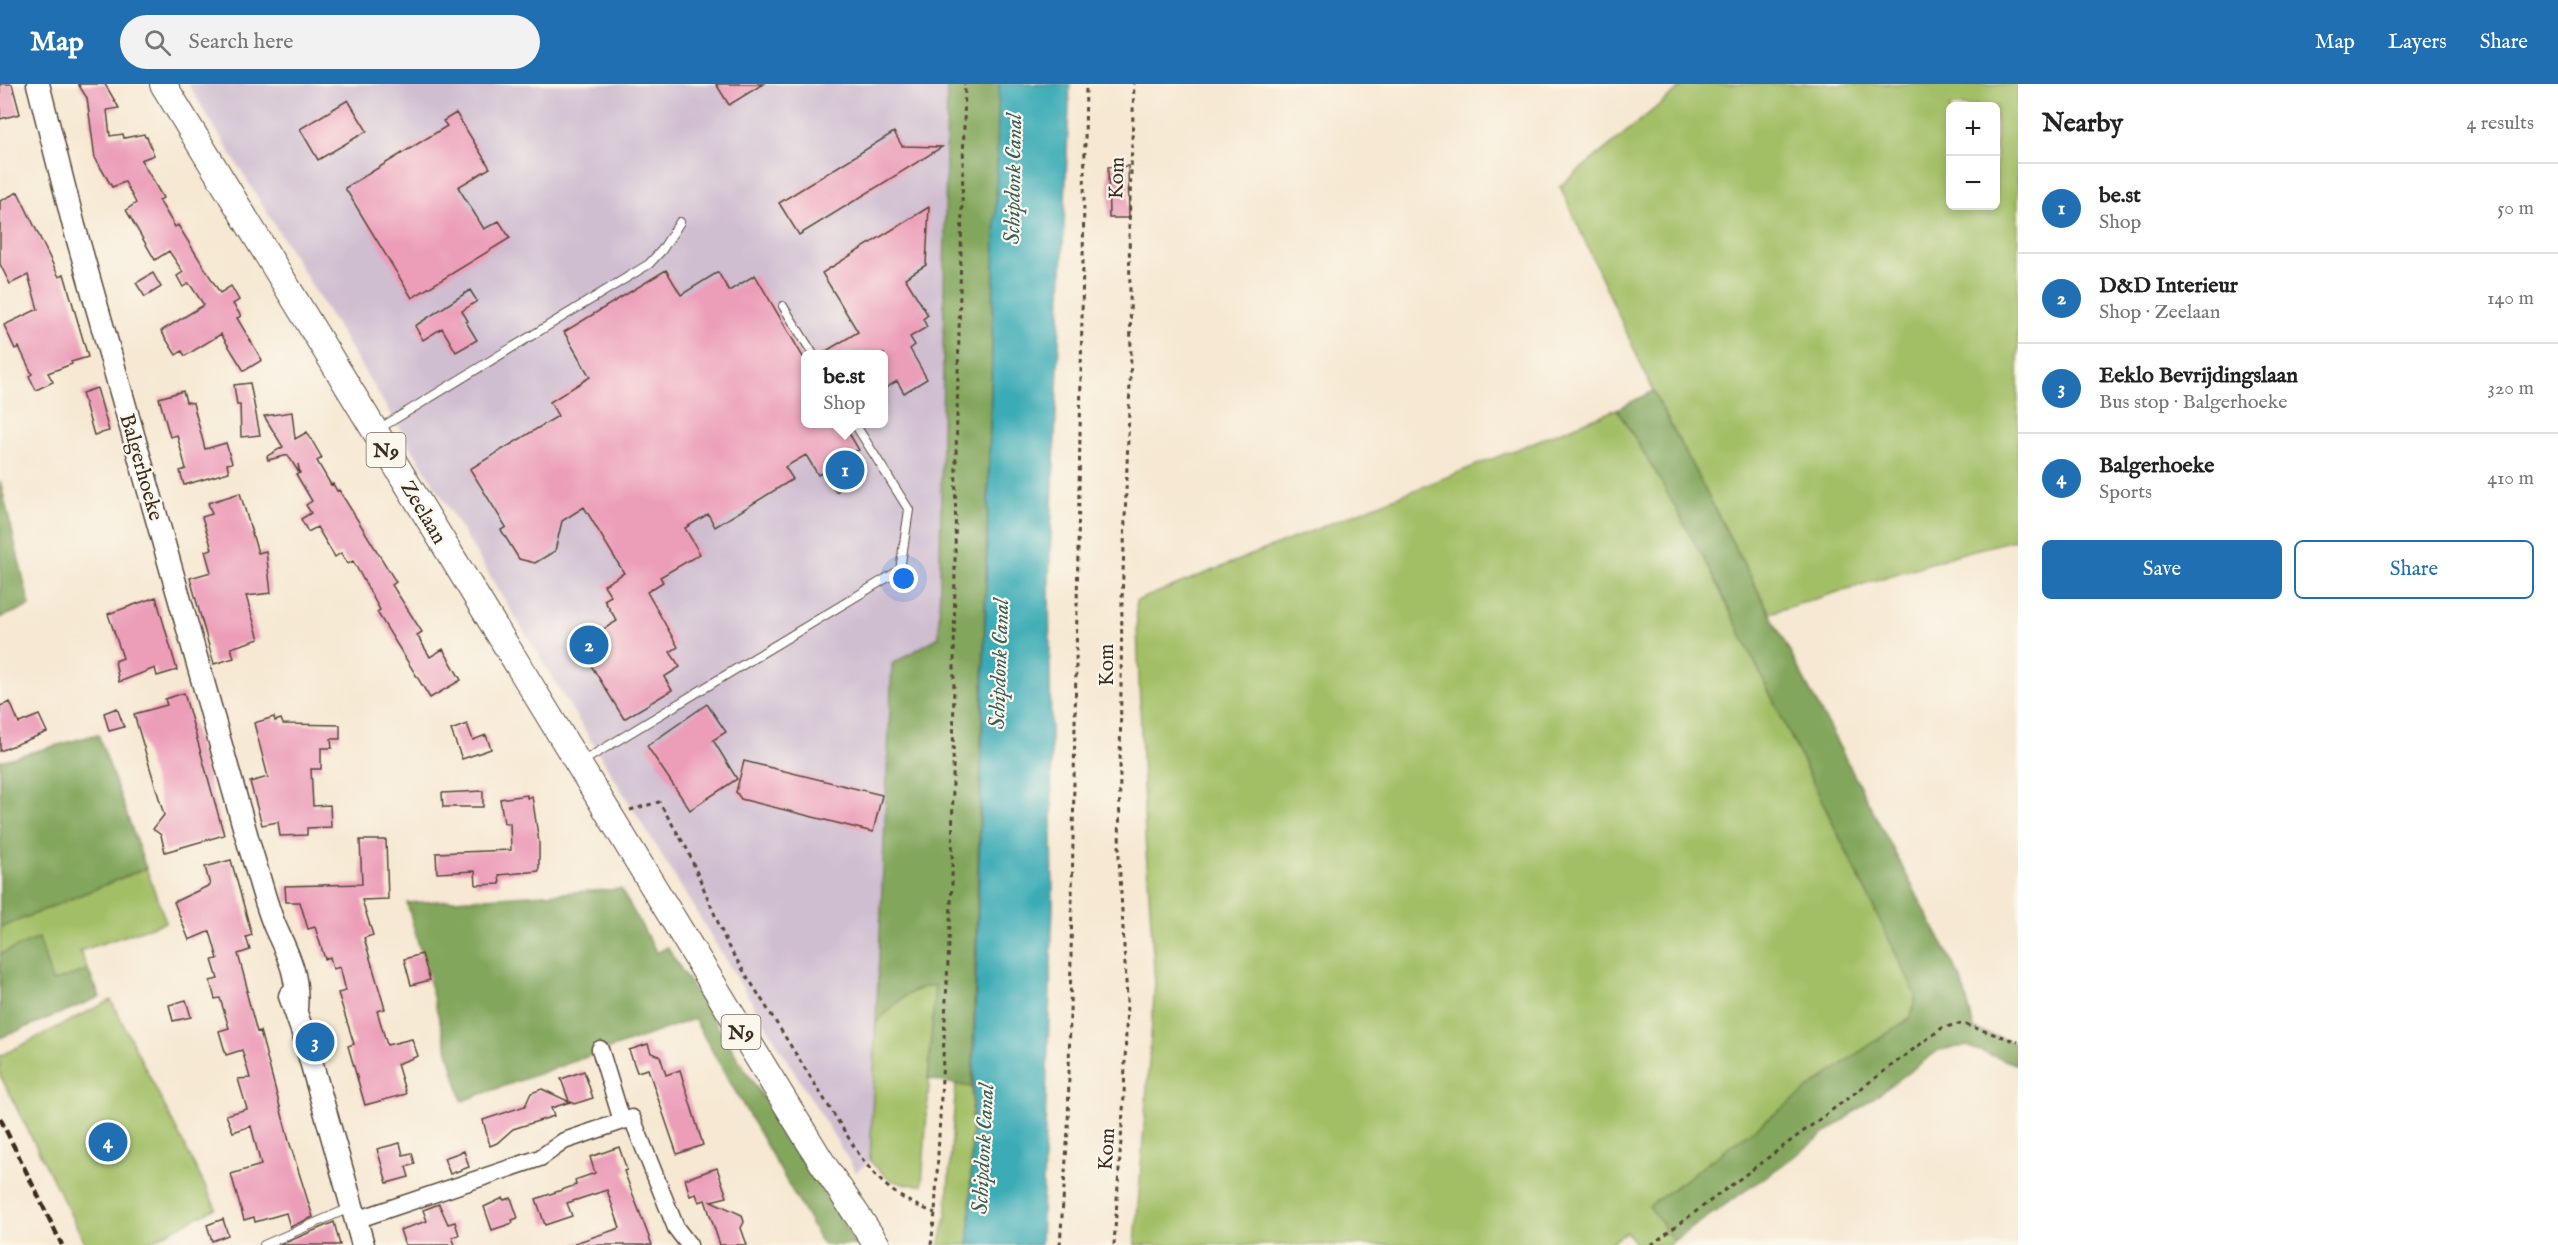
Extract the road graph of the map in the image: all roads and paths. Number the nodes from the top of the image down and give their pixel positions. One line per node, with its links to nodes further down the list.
1 (38, 84): 16 (main road, Balgerhoeke)
2 (163, 84): 10 (main road, Zeelaan / N9)
3 (965, 84): 17 (path)
4 (1086, 84): 23 (path)
5 (1134, 84): 24 (path, Kom)
6 (680, 222): 10 (lane)
7 (783, 306): 8 (lane)
8 (810, 350)
9 (858, 428): 11 (lane)
10 (375, 431): 11 (main road, Zeelaan / N9)
11 (578, 764): 12 (main road, Zeelaan / N9)
12 (609, 816): 17 (path); 21 (main road, N9)
13 (2018, 1042): 25 (path)
14 (600, 1049): 15 (street)
15 (627, 1119): 16 (street); 20 (street)
16 (354, 1213): 18 (lane); 19 (main road, Balgerhoeke)
17 (935, 1213): 22 (path)
18 (264, 1245)
19 (363, 1245)
20 (689, 1245)
21 (877, 1245)
22 (931, 1245)
23 (1060, 1245)
24 (1114, 1245)
25 (1651, 1245)

